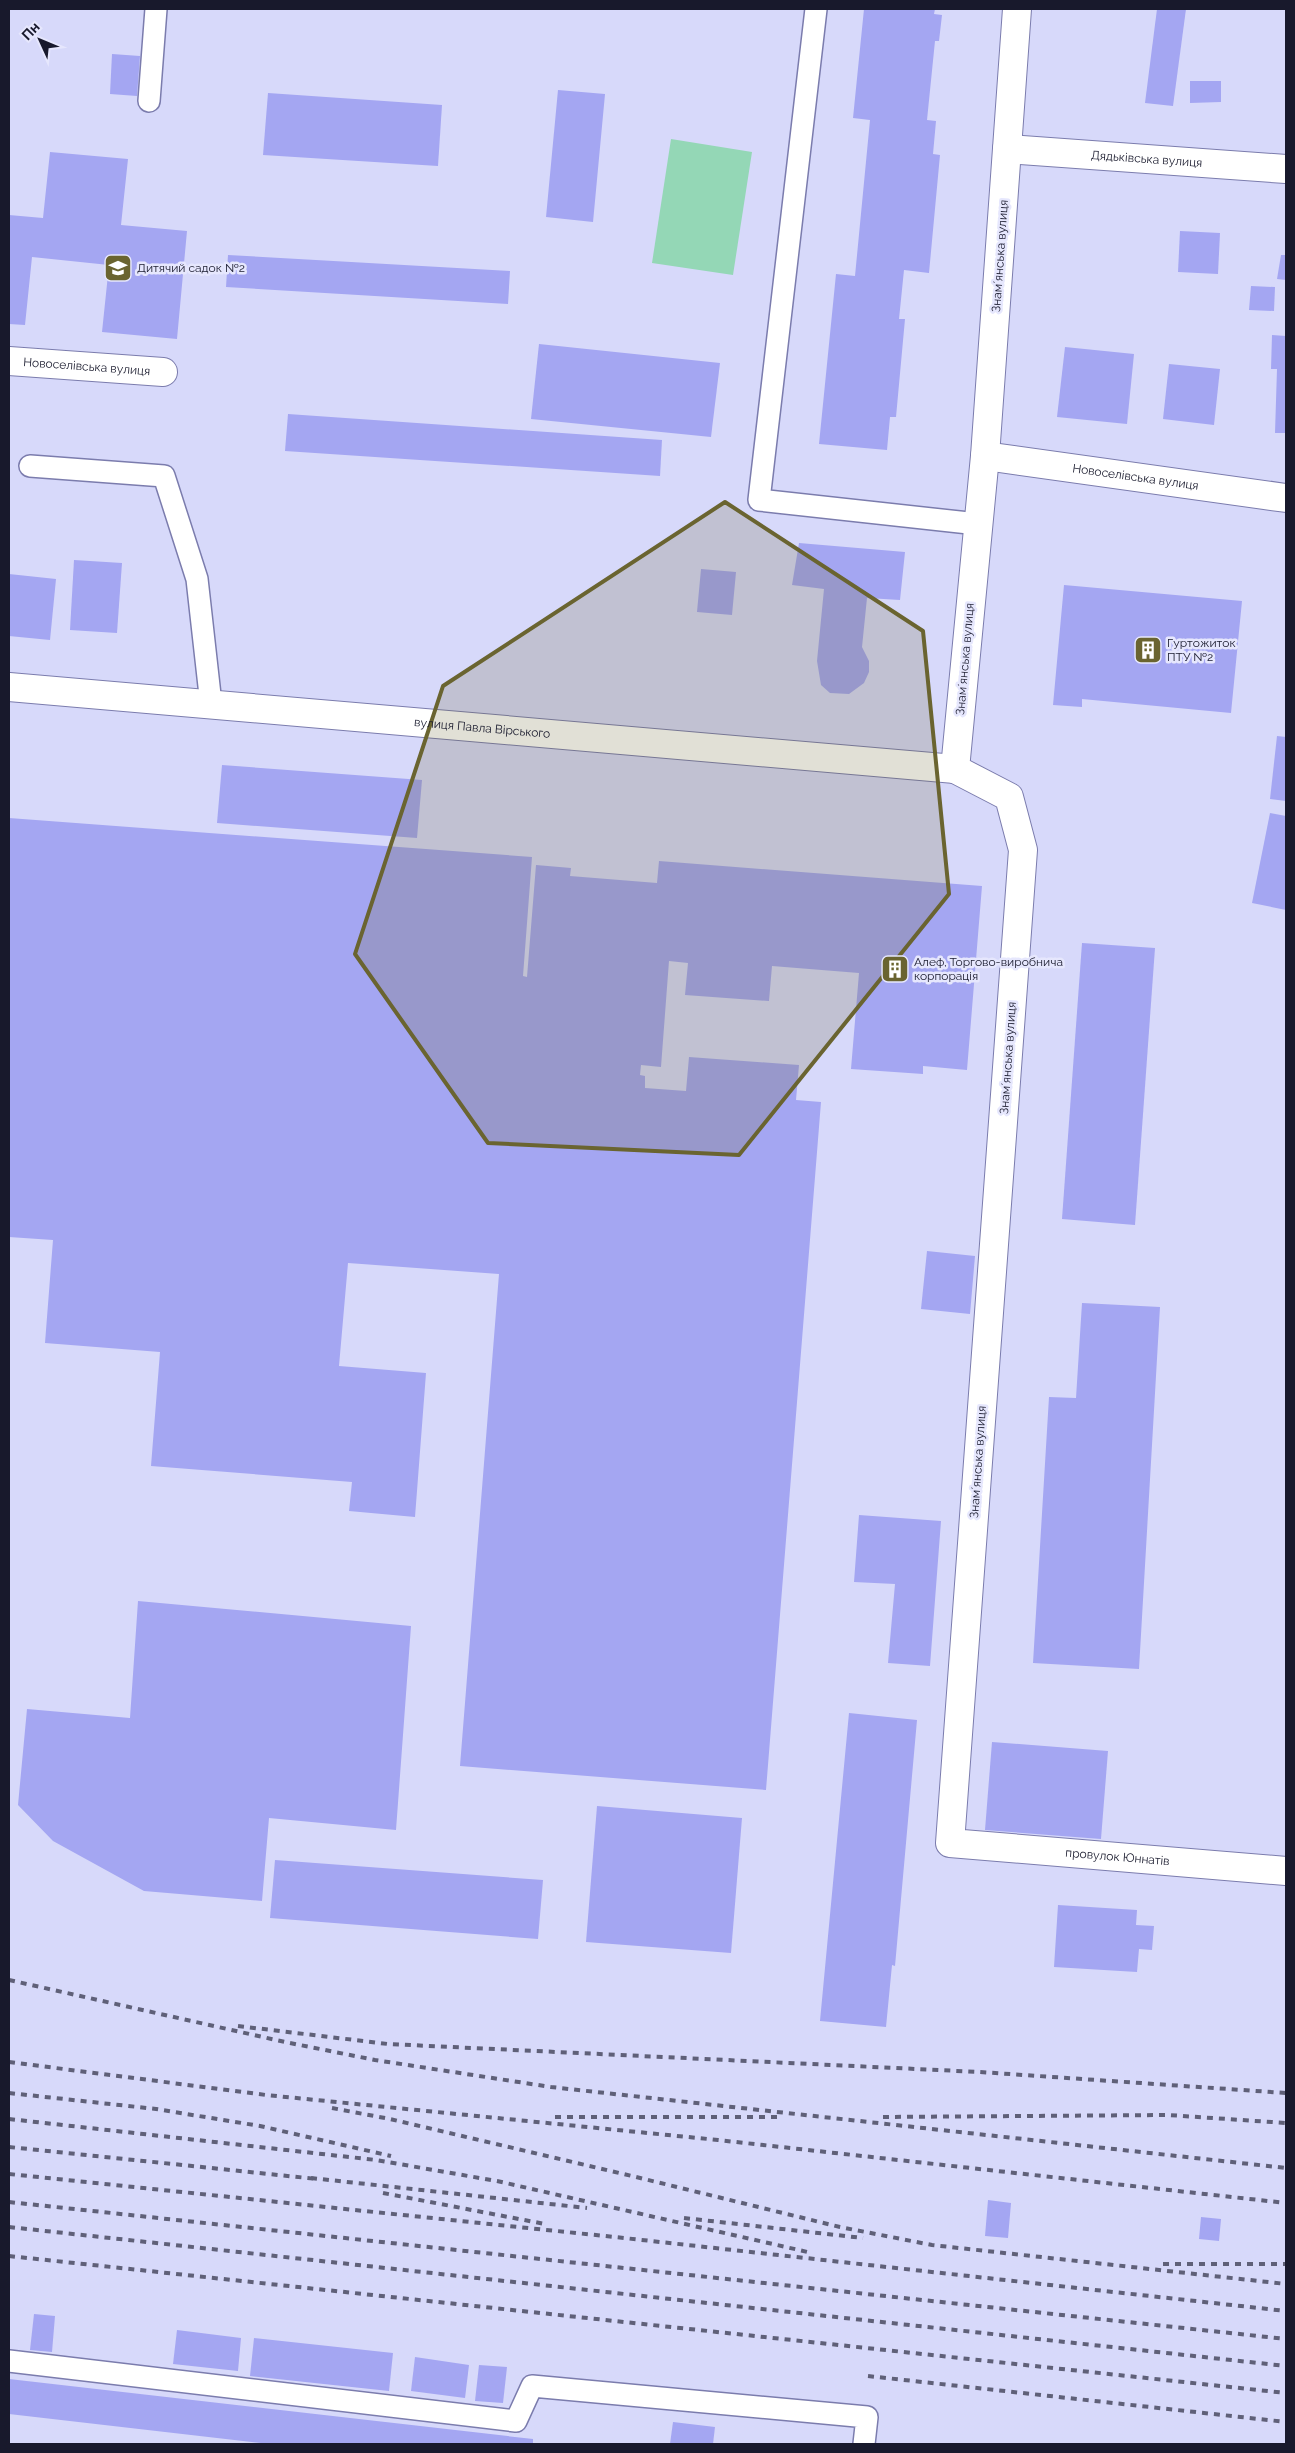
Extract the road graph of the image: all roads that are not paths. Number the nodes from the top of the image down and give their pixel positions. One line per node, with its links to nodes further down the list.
1 (156, 9): 4 (lane)
2 (816, 9): 12 (lane)
3 (1017, 9): 5 (street, Знамʼянська вулиця)
4 (149, 101)
5 (1007, 149): 6 (street, Дядьківська вулиця); 9 (street, Знамʼянська вулиця)
6 (1286, 169)
7 (9, 362): 8 (street, Новоселівська вулиця)
8 (163, 372)
9 (985, 456): 11 (street, Новоселівська вулиця); 12 (street, Знамʼянська вулиця)
10 (30, 466): 14 (lane)
11 (1286, 498)
12 (978, 524): 15 (street, Знамʼянська вулиця)
13 (9, 686): 14 (street, вулиця Павла Вірського)
14 (211, 704): 15 (street, вулиця Павла Вірського)
15 (955, 769): 16 (street, Знамʼянська вулиця)
16 (950, 1843): 17 (street, провулок Юннатів)
17 (1286, 1871)
18 (9, 2361): 19 (lane)
19 (864, 2444)

